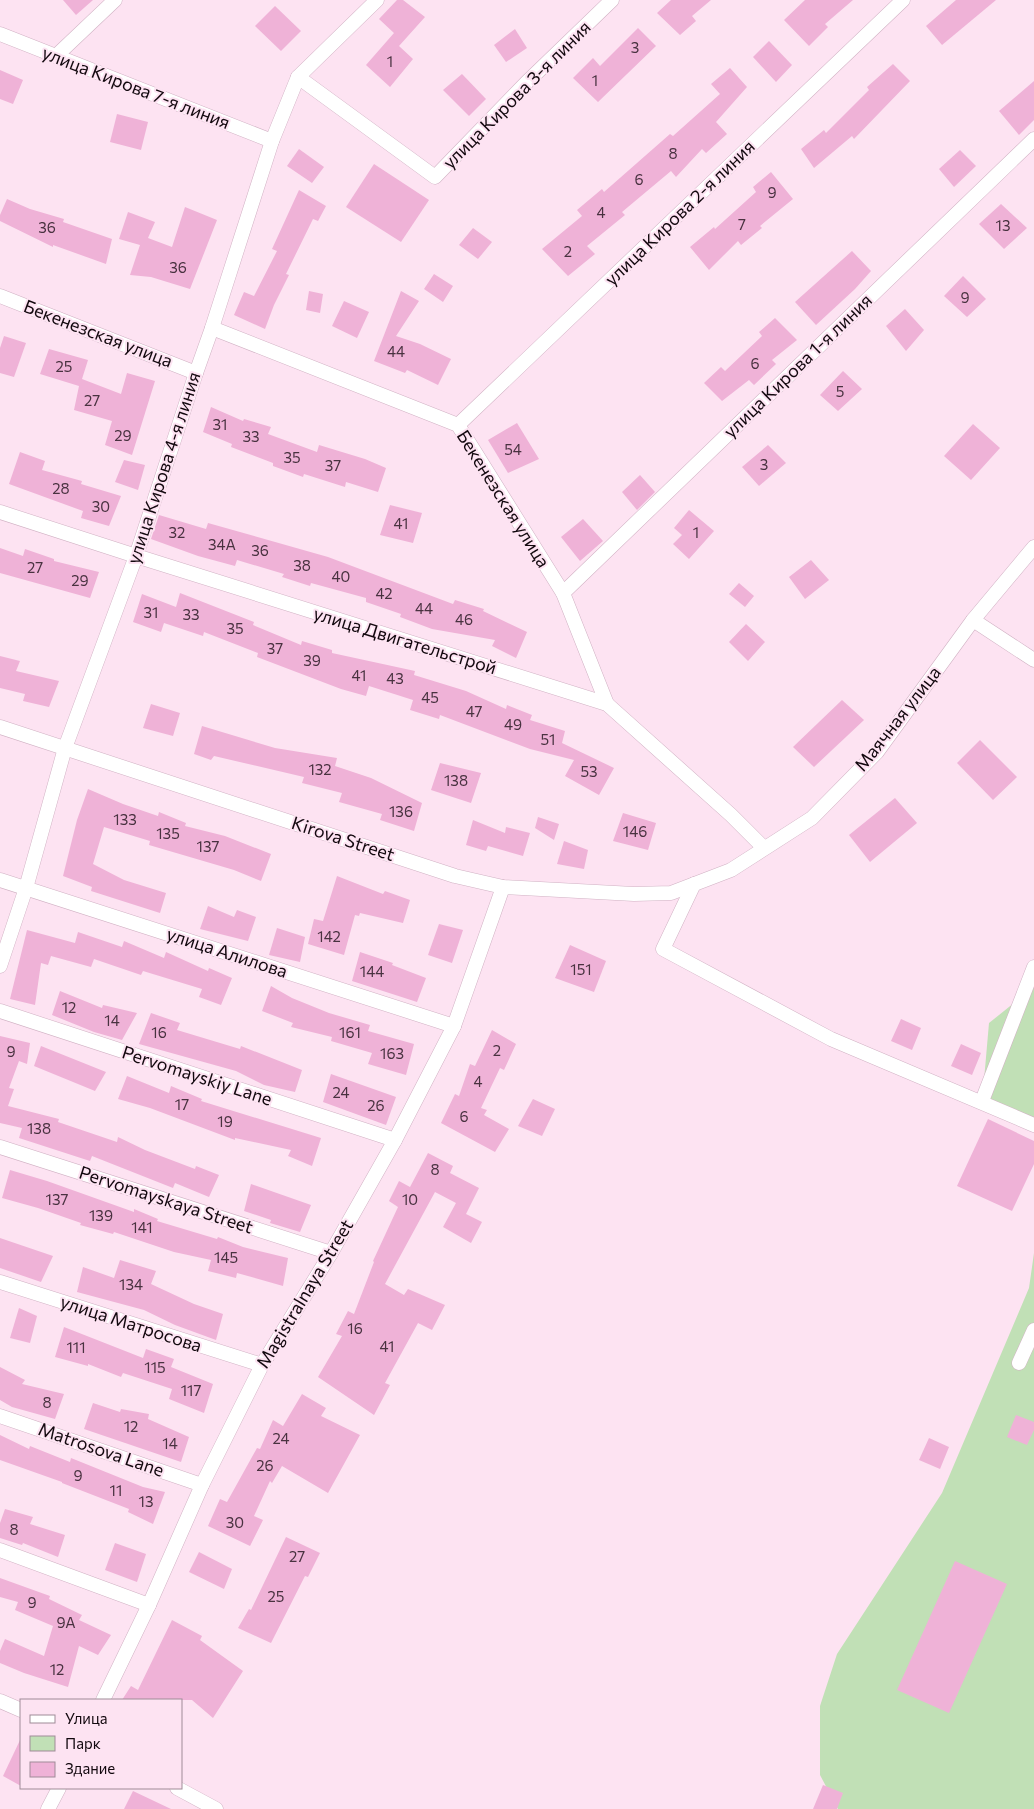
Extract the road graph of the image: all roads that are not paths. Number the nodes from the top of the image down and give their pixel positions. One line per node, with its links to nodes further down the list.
1 (115, 0): 6 (street)
2 (378, 0): 7 (street, улица Кирова 4-я линия)
3 (612, 0): 7 (street, улица Кирова 3-я линия)
4 (903, 0): 13 (street, улица Кирова 2-я линия)
5 (0, 34): 6 (street, улица Кирова 7-я линия)
6 (56, 56): 9 (street, улица Кирова 7-я линия)
7 (298, 77): 9 (street, улица Кирова 4-я линия)
8 (1034, 140): 17 (street, улица Кирова 1-я линия)
9 (272, 141): 11 (street, улица Кирова 4-я линия)
10 (0, 296): 12 (street, Бекенезская улица)
11 (212, 328): 12 (street, улица Кирова 4-я линия); 13 (street, Бекенезская улица)
12 (196, 372): 16 (street, улица Кирова 4-я линия)
13 (458, 425): 17 (street, Бекенезская улица)
14 (0, 512): 16 (street, улица Двигательстрой)
15 (1034, 547): 18 (street, Маячная улица)
16 (136, 556): 20 (street, улица Двигательстрой); 22 (street, улица Кирова 4-я линия)
17 (563, 593): 20 (street, Бекенезская улица)
18 (973, 620): 19 (street); 23 (street, Маячная улица)
19 (1034, 660)
20 (607, 704): 23 (street, улица Двигательстрой)
21 (0, 727): 22 (street, Kirova Street)
22 (65, 748): 26 (street, Kirova Street); 27 (street, улица Кирова 4-я линия)
23 (764, 848): 25 (street, Маячная улица)
24 (0, 880): 27 (street, улица Алилова)
25 (694, 884): 26 (street, Kirova Street); 32 (street)
26 (503, 887): 31 (street, Magistralnaya Street)
27 (26, 888): 28 (street, улица Кирова 4-я линия); 31 (street, улица Алилова)
28 (0, 966)
29 (1034, 966): 32 (street)
30 (0, 1011): 34 (street, Pervomayskiy Lane)
31 (454, 1026): 34 (street, Magistralnaya Street)
32 (982, 1101): 33 (street)
33 (1034, 1125)
34 (394, 1140): 36 (street, Magistralnaya Street)
35 (0, 1147): 36 (street, Pervomayskaya Street)
36 (331, 1253): 40 (street, Magistralnaya Street)
37 (0, 1282): 40 (street, улица Матросова)
38 (1034, 1330): 39 (street)
39 (1019, 1363)
40 (262, 1365): 42 (street, Magistralnaya Street)
41 (0, 1416): 42 (street, Matrosova Lane)
42 (202, 1485): 44 (street, Magistralnaya Street)
43 (0, 1550): 44 (street)
44 (150, 1605): 45 (street, Magistralnaya Street)
45 (103, 1699)
46 (0, 1701): 47 (street)
47 (20, 1710)
48 (58, 1789): 50 (street)
49 (179, 1789): 51 (street)
50 (48, 1809)
51 (216, 1809)

